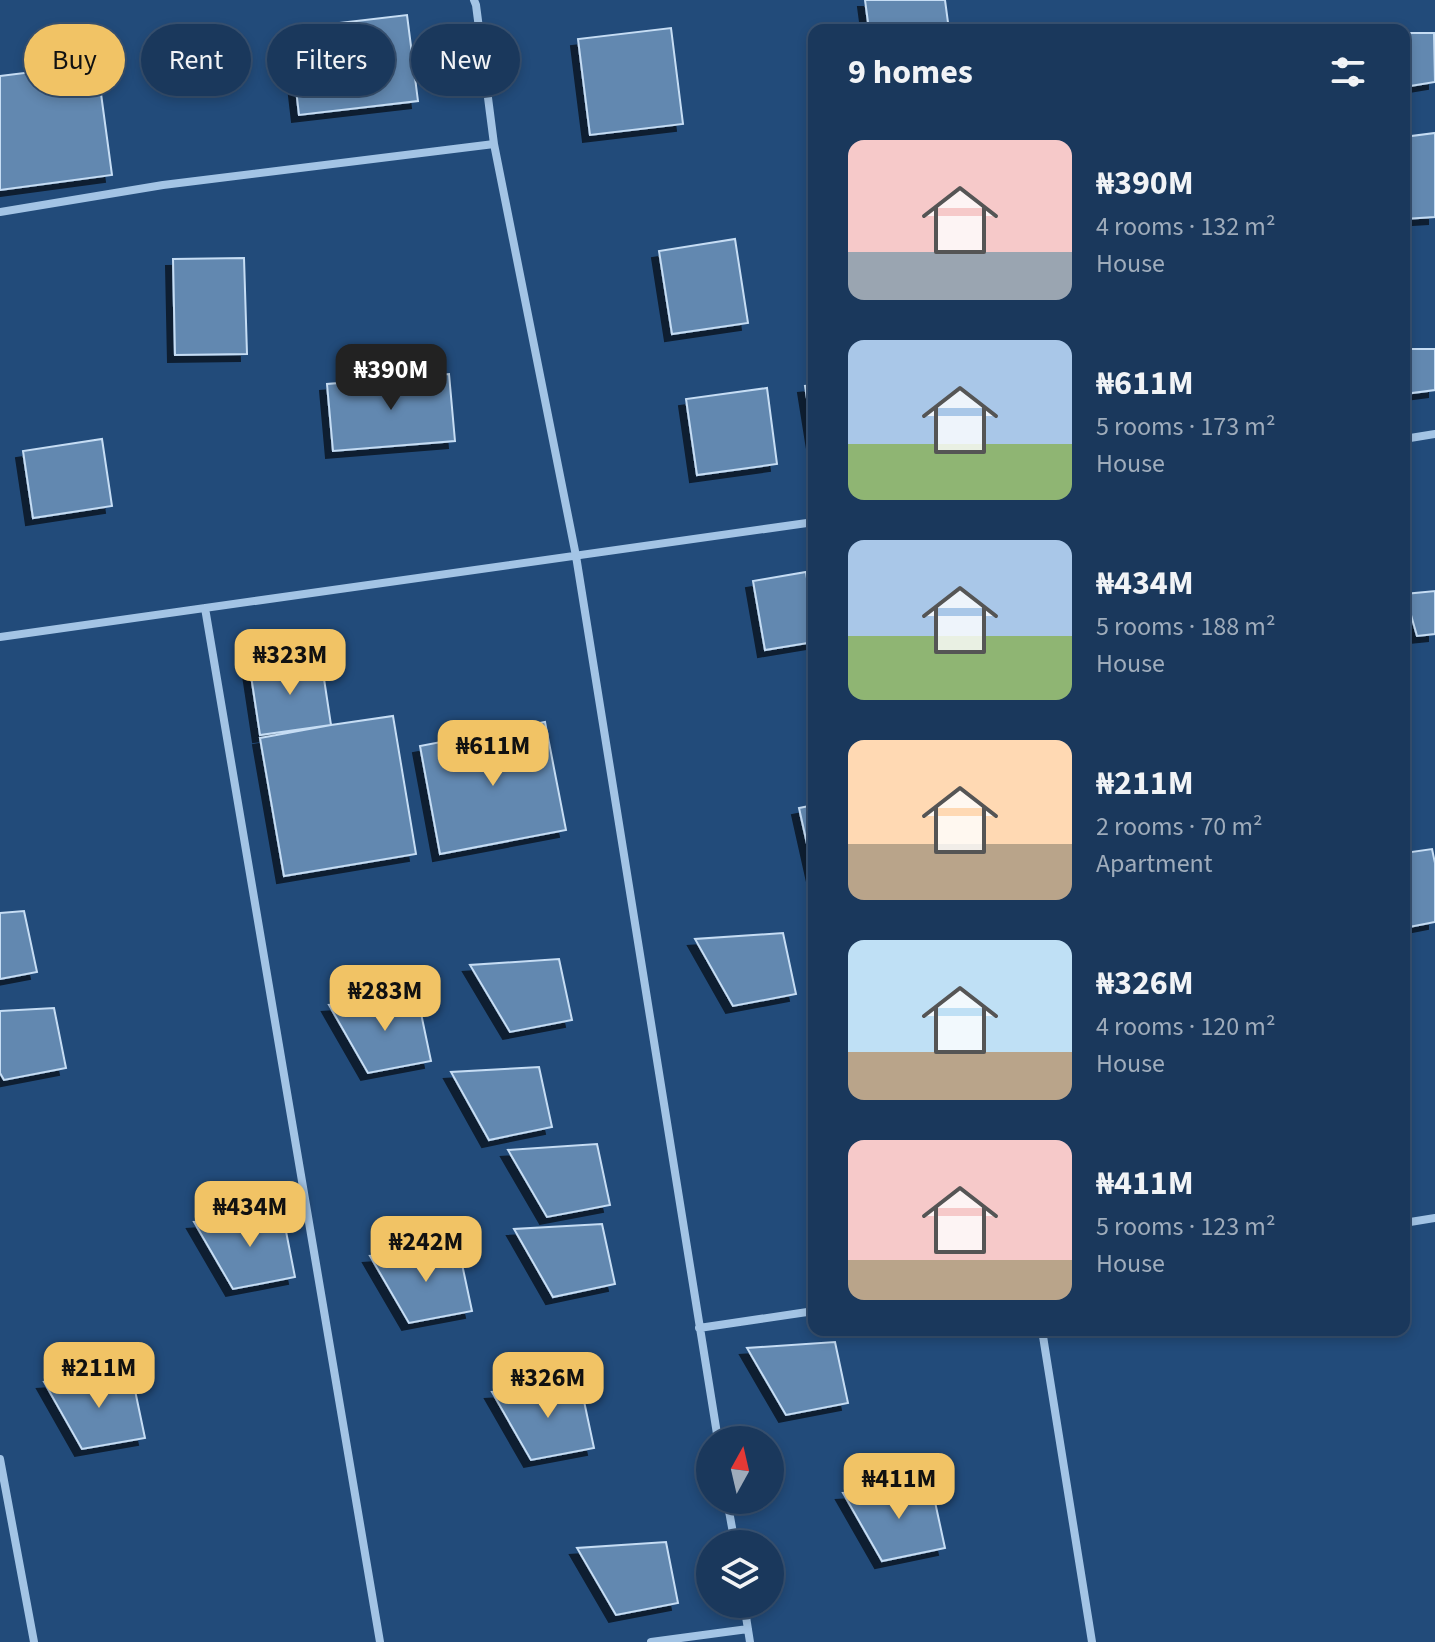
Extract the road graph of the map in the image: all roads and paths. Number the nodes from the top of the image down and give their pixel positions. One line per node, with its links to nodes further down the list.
1 (474, 0): 2 (street)
2 (494, 144): 3 (street); 7 (street)
3 (0, 212)
4 (1435, 434): 5 (street)
5 (1410, 438)
6 (808, 523): 7 (street)
7 (576, 556): 8 (street); 13 (street)
8 (205, 608): 9 (street); 20 (street)
9 (0, 637)
10 (1435, 1218): 11 (street)
11 (1410, 1222)
12 (808, 1312): 13 (street)
13 (699, 1328): 15 (street)
14 (1043, 1336): 23 (street)
15 (716, 1426)
16 (0, 1459): 19 (street)
17 (746, 1618): 18 (street)
18 (748, 1629): 21 (street); 22 (street)
19 (34, 1642)
20 (380, 1642)
21 (651, 1642)
22 (750, 1642)
23 (1092, 1642)

